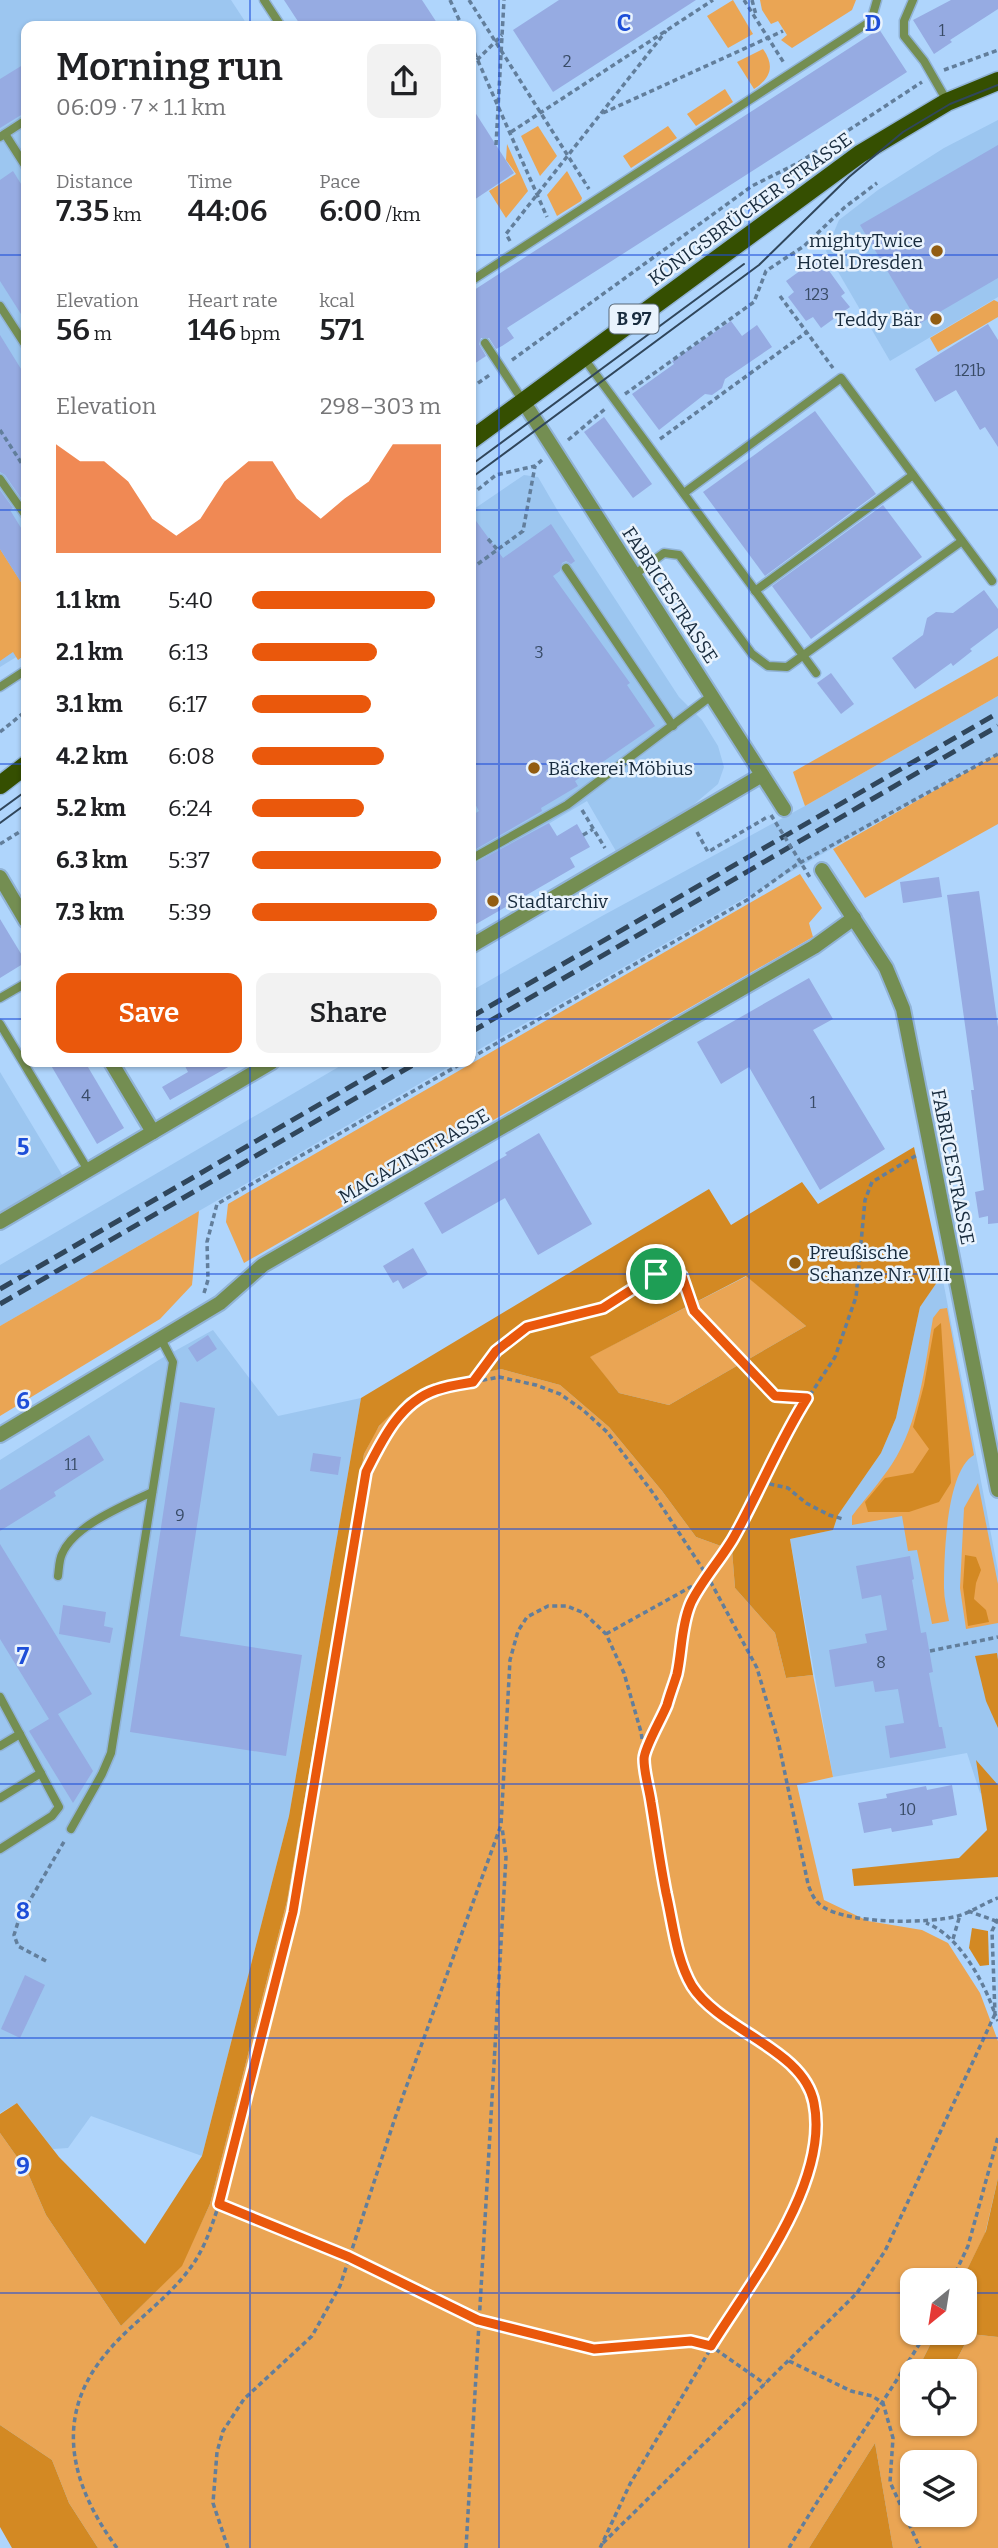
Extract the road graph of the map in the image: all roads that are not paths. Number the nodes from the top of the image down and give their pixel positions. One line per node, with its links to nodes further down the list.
1 (264, 0): 4 (lane)
2 (877, 0): 10 (lane)
3 (913, 0): 6 (lane)
4 (278, 21)
5 (998, 81): 6 (main road, KÖNIGSBRÜCKER STRASSE / B 97)
6 (947, 102): 14 (main road, KÖNIGSBRÜCKER STRASSE / B 97)
7 (21, 123): 8 (lane)
8 (2, 135): 9 (lane)
9 (21, 160)
10 (476, 278)
11 (0, 306): 12 (lane)
12 (21, 338)
13 (485, 343): 15 (lane)
14 (583, 357): 15 (main road, KÖNIGSBRÜCKER STRASSE / B 97); 19 (lane)
15 (523, 401): 16 (main road, KÖNIGSBRÜCKER STRASSE / B 97); 23 (street, FABRICESTRASSE)
16 (476, 436)
17 (913, 475): 19 (lane); 21 (lane); 25 (lane)
18 (0, 479): 20 (lane)
19 (684, 493): 25 (lane)
20 (21, 508)
21 (962, 541): 24 (lane); 26 (lane)
22 (566, 568): 31 (lane)
23 (634, 575): 26 (lane); 30 (street, FABRICESTRASSE)
24 (992, 581)
25 (755, 591): 26 (lane)
26 (803, 656): 28 (lane)
27 (21, 673): 29 (lane)
28 (816, 673)
29 (0, 687)
30 (711, 696): 31 (lane); 33 (street, FABRICESTRASSE)
31 (673, 726): 36 (lane)
32 (21, 769): 34 (main road)
33 (762, 775): 35 (street, FABRICESTRASSE); 41 (street)
34 (0, 785)
35 (778, 812)
36 (476, 856)
37 (817, 874): 40 (street, FABRICESTRASSE)
38 (0, 877): 39 (street)
39 (21, 912)
40 (854, 918): 52 (street, MAGAZINSTRASSE); 53 (street, FABRICESTRASSE)
41 (476, 943)
42 (21, 986): 43 (lane)
43 (0, 998)
44 (0, 1024): 45 (lane)
45 (21, 1059)
46 (26, 1067): 50 (lane)
47 (114, 1067): 49 (street)
48 (264, 1067): 49 (street)
49 (153, 1132): 50 (street)
50 (88, 1170): 51 (street)
51 (0, 1222)
52 (160, 1339): 54 (street, MAGAZINSTRASSE); 56 (lane)
53 (992, 1431): 55 (street, FABRICESTRASSE)
54 (0, 1435)
55 (998, 1490)
56 (152, 1492): 57 (lane); 63 (lane)
57 (58, 1576)
58 (0, 1697): 59 (lane)
59 (19, 1734): 60 (lane); 61 (lane)
60 (0, 1746)
61 (41, 1773): 62 (lane); 64 (lane)
62 (0, 1798)
63 (71, 1829)
64 (0, 1849)

